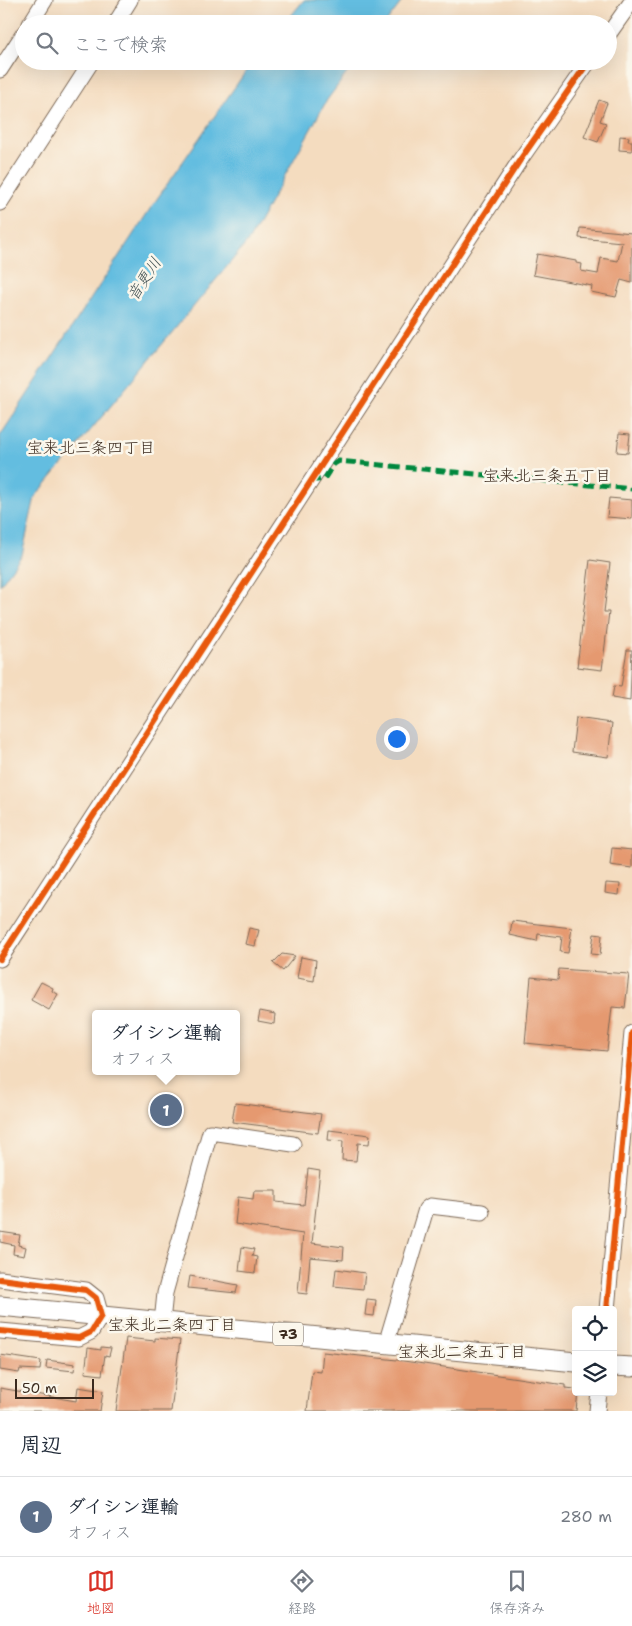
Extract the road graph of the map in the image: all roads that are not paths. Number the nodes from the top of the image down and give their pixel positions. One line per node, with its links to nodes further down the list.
1 (46, 0): 4 (street)
2 (130, 0): 5 (street)
3 (632, 2): 6 (street)
4 (36, 15)
5 (121, 15)
6 (617, 23)
7 (15, 47): 8 (street)
8 (0, 70)
9 (86, 70): 11 (street)
10 (583, 70): 12 (street)
11 (0, 203)
12 (0, 959)
13 (632, 1034): 18 (street)
14 (293, 1144): 20 (street)
15 (482, 1212): 22 (street)
16 (0, 1279): 19 (street)
17 (0, 1306): 19 (main road, 73)
18 (607, 1306)
19 (101, 1316): 20 (main road, 73); 21 (street)
20 (162, 1322): 22 (main road, 73)
21 (0, 1331)
22 (386, 1344): 23 (main road, 73)
23 (572, 1362)
24 (617, 1366): 25 (main road)
25 (632, 1367)
26 (599, 1396): 27 (street)
27 (597, 1411)

